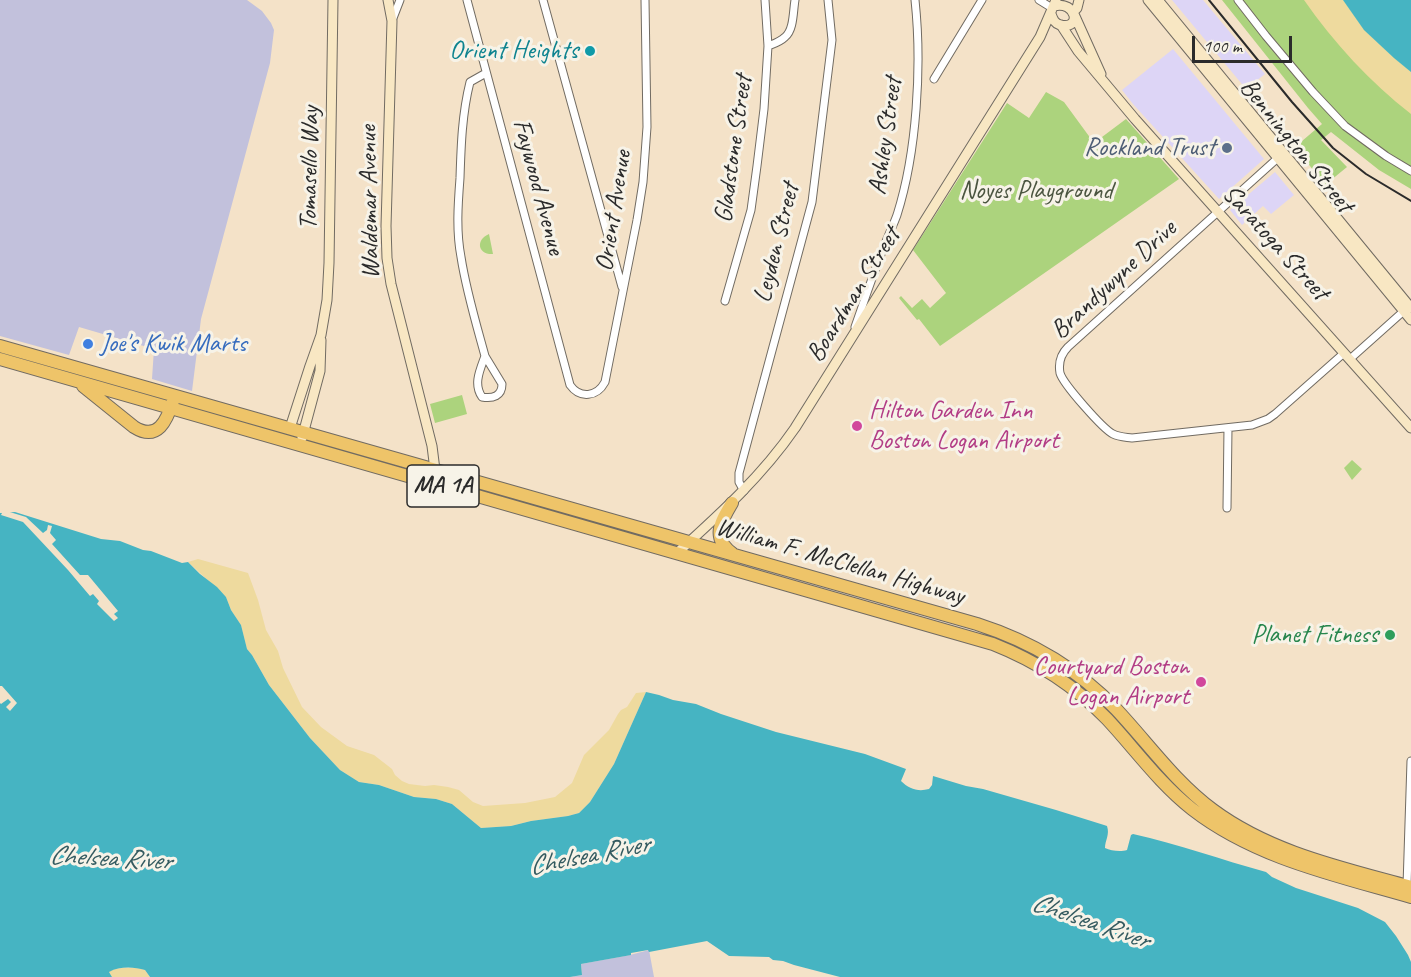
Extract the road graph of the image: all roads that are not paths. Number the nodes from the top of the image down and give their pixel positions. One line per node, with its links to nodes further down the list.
1 (333, 0): 36 (main road, Tomasello Way)
2 (388, 0): 19 (main road, Waldemar Avenue)
3 (400, 0): 19 (street)
4 (467, 0): 24 (street, Faywood Avenue)
5 (544, 0): 30 (street)
6 (645, 0): 30 (street, Orient Avenue)
7 (765, 0): 22 (street, Gladstone Street)
8 (795, 0): 22 (street)
9 (828, 0): 51 (street, Leyden Street)
10 (915, 0): 31 (street, Ashley Street)
11 (982, 0): 25 (street)
12 (1038, 0): 17 (street)
13 (1079, 0): 18 (main road)
14 (1148, 0): 23 (main road, Bennington Street)
15 (1158, 0): 23 (main road, Bennington Street)
16 (1238, 0): 28 (street)
17 (1053, 7): 18 (main road); 20 (main road); 21 (main road, Boardman Street)
18 (1074, 12): 20 (main road); 26 (main road, Saratoga Street)
19 (392, 21): 50 (main road, Waldemar Avenue)
20 (1059, 24): 21 (main road, Boardman Street); 26 (main road, Saratoga Street)
21 (1040, 37): 33 (main road, Boardman Street)
22 (768, 46): 32 (street, Gladstone Street)
23 (1204, 62): 27 (main road, Bennington Street)
24 (486, 73): 39 (street); 43 (street, Faywood Avenue)
25 (934, 79)
26 (1108, 87): 29 (main road, Saratoga Street)
27 (1281, 155): 29 (street); 34 (main road, Bennington Street)
28 (1411, 171)
29 (1219, 212): 40 (main road, Saratoga Street); 46 (street, Brandywyne Drive)
30 (622, 290): 43 (street, Orient Avenue)
31 (867, 292): 33 (street); 37 (street, Ashley Street)
32 (725, 301)
33 (876, 301): 37 (main road, Boardman Street)
34 (1409, 308): 35 (main road, Bennington Street); 40 (street, Brandywyne Drive)
35 (1411, 320)
36 (321, 335): 45 (main road, Tomasello Way); 48 (main road, Tomasello Way)
37 (850, 340): 51 (main road, Boardman Street)
38 (0, 346): 44 (highway, MA 1A)
39 (485, 356): 39 (street)
40 (1347, 356): 46 (street, Brandywyne Drive); 47 (main road, Saratoga Street)
41 (0, 359): 42 (highway, MA 1A)
42 (78, 381): 44 (highway, MA 1A); 44 (highway)
43 (570, 385)
44 (173, 402): 45 (highway, William F. McClellan Highway / MA 1A); 49 (highway, William F. McClellan Highway / MA 1A)
45 (290, 428): 48 (highway, William F. McClellan Highway / MA 1A)
46 (1228, 428): 53 (street)
47 (1411, 428)
48 (304, 432): 49 (main road, Tomasello Way); 50 (highway, William F. McClellan Highway / MA 1A)
49 (300, 445): 55 (highway, William F. McClellan Highway / MA 1A)
50 (435, 470): 54 (highway, William F. McClellan Highway / MA 1A)
51 (744, 491): 52 (main road, Boardman Street)
52 (732, 503): 54 (main road, Boardman Street); 56 (highway)
53 (1227, 508)
54 (688, 543): 55 (main road, Boardman Street); 56 (highway, William F. McClellan Highway / MA 1A)
55 (677, 553): 58 (highway, William F. McClellan Highway / MA 1A)
56 (736, 556): 58 (highway, William F. McClellan Highway / MA 1A)
57 (1411, 761): 58 (street)
58 (1410, 890)

